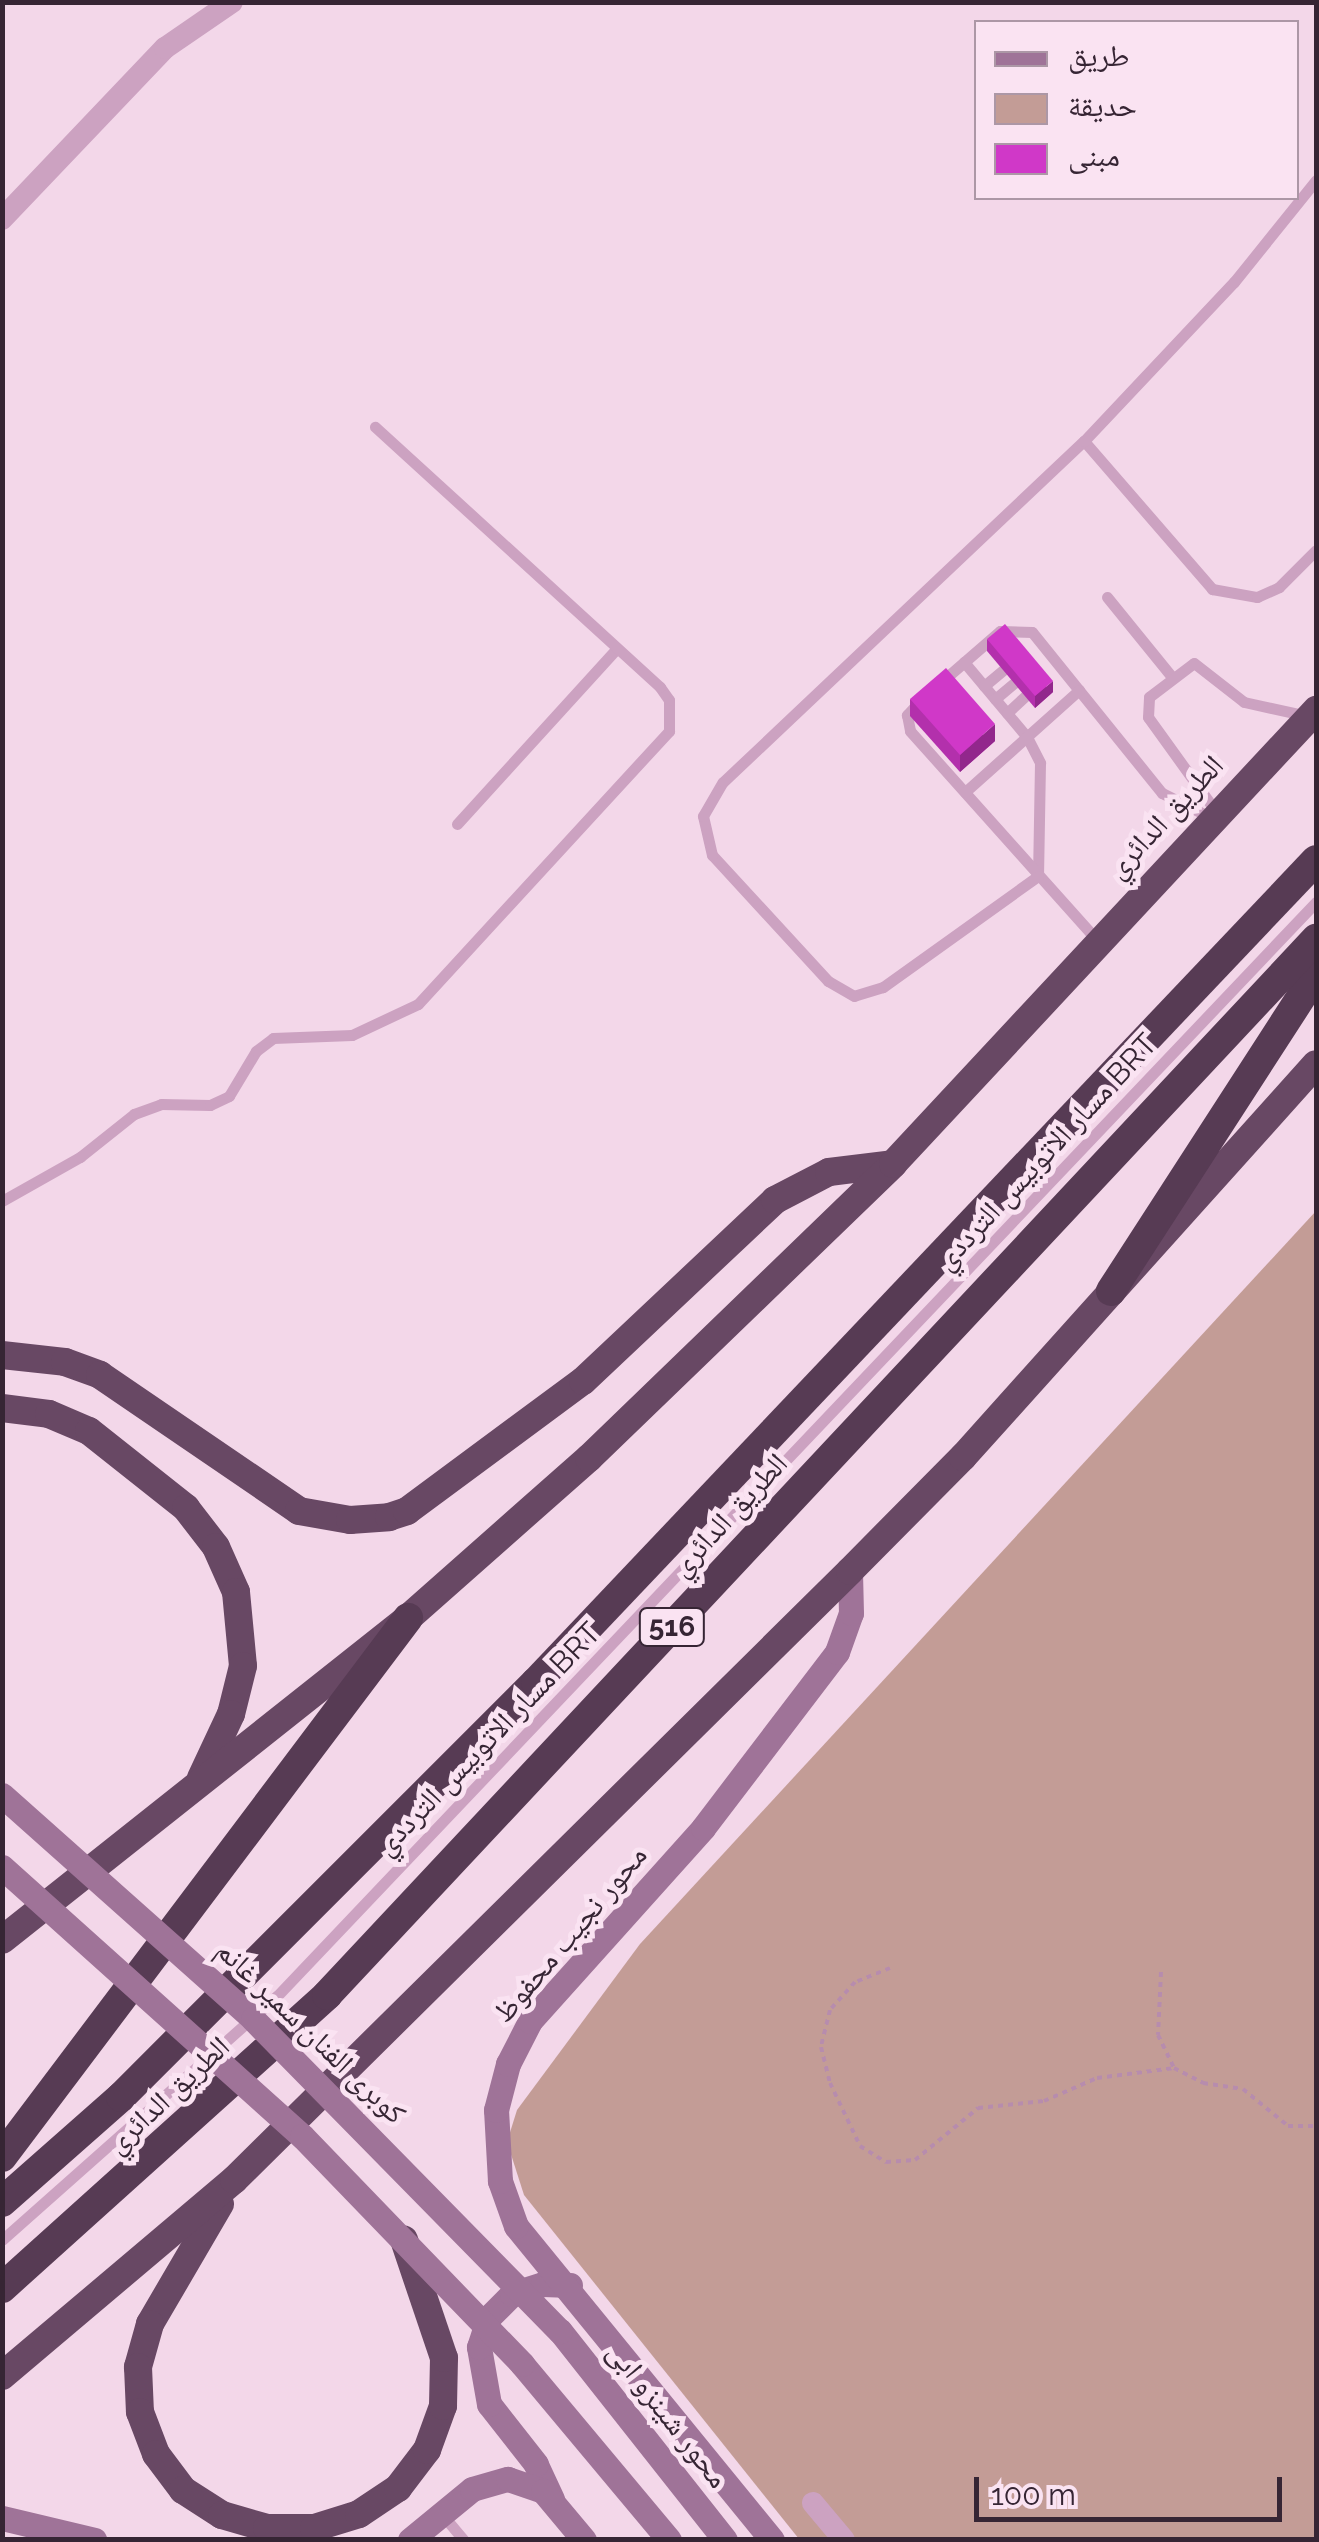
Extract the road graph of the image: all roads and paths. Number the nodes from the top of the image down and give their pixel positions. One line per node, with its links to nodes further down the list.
1 (232, 2): 3 (street)
2 (1316, 180): 5 (lane)
3 (2, 219)
4 (375, 427): 8 (lane)
5 (1084, 441): 6 (lane); 26 (lane)
6 (1316, 550)
7 (1107, 597): 12 (lane)
8 (616, 649): 24 (lane); 33 (lane)
9 (964, 662): 10 (lane); 15 (lane); 22 (lane)
10 (1059, 665): 13 (lane); 16 (lane)
11 (1003, 670): 15 (lane)
12 (1172, 677): 20 (lane); 23 (lane)
13 (1043, 680)
14 (1014, 683): 18 (lane)
15 (984, 686): 18 (lane)
16 (1079, 690): 21 (lane); 23 (lane)
17 (1025, 696): 19 (lane)
18 (995, 699): 19 (lane)
19 (1007, 712): 21 (lane)
20 (1314, 712): 23 (highway, الطريق الدائري)
21 (1027, 737): 22 (lane); 26 (lane)
22 (965, 792): 26 (lane)
23 (1214, 816): 29 (highway, الطريق الدائري)
24 (458, 824)
25 (1316, 860): 49 (highway, الطريق الدائري / 516)
26 (1038, 876): 29 (lane)
27 (1316, 902): 51 (lane, مسار الاتوبيس الترددي BRT)
28 (1316, 939): 53 (highway, الطريق الدائري / 516)
29 (1097, 940): 32 (highway, الطريق الدائري)
30 (1316, 974): 34 (highway)
31 (1316, 1064): 34 (highway)
32 (893, 1164): 35 (highway); 38 (highway, الطريق الدائري)
33 (2, 1201)
34 (1111, 1290): 37 (highway)
35 (2, 1355)
36 (2, 1408): 39 (highway)
37 (850, 1572): 48 (highway); 52 (main road, محور نجيب محفوظ)
38 (408, 1618): 39 (highway, الطريق الدائري); 47 (highway)
39 (196, 1788): 42 (highway, الطريق الدائري)
40 (2, 1795): 54 (main road, كوبرى الفنان سمير غانم, bridge)
41 (2, 1867): 50 (main road, bridge)
42 (2, 1940)
43 (890, 1968): 45 (path)
44 (1161, 1972): 45 (path)
45 (1174, 2068): 46 (path)
46 (1316, 2126)
47 (2, 2157)
48 (234, 2180): 50 (highway); 55 (highway)
49 (2, 2202)
50 (404, 2238): 64 (main road, bridge)
51 (2, 2240)
52 (570, 2286): 56 (main road); 66 (main road, محور نجيب محفوظ)
53 (2, 2288)
54 (560, 2331): 65 (main road, محور شينزو ابى)
55 (2, 2376)
56 (552, 2500): 58 (main road); 63 (main road)
57 (813, 2503): 67 (street)
58 (441, 2513): 61 (main road); 62 (lane)
59 (2, 2518): 60 (main road)
60 (94, 2540)
61 (410, 2540)
62 (464, 2540)
63 (584, 2540)
64 (670, 2540)
65 (725, 2540)
66 (772, 2540)
67 (844, 2540)

